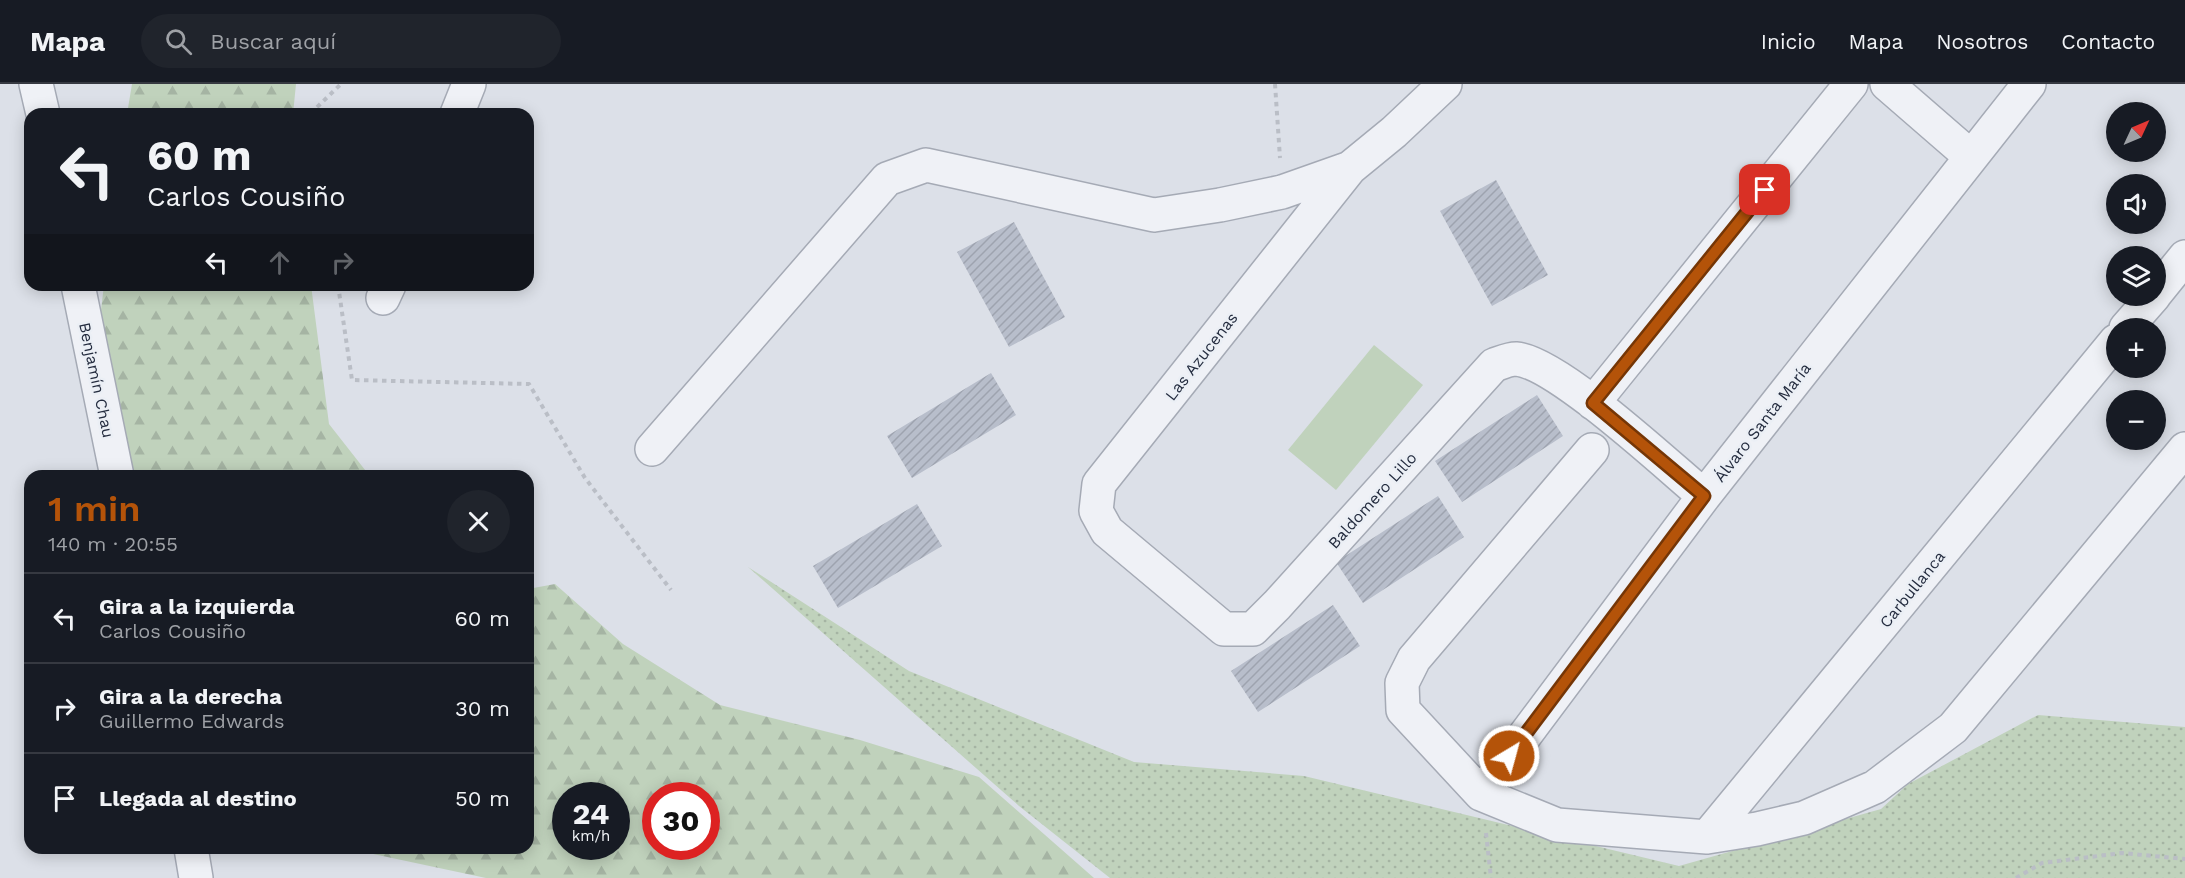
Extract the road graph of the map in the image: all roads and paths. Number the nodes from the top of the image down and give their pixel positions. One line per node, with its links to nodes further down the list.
1 (36, 84): 9 (street)
2 (341, 84): 10 (path)
3 (469, 84): 11 (street)
4 (1275, 84): 14 (path)
5 (1445, 84): 13 (street, Las Azucenas)
6 (1851, 84): 22 (street)
7 (1887, 84): 12 (street)
8 (2029, 84): 12 (street, Álvaro Santa María)
9 (42, 108)
10 (316, 108)
11 (459, 108)
12 (1970, 156): 27 (street, Álvaro Santa María)
13 (1350, 168): 14 (street); 29 (street, Las Azucenas)
14 (1282, 192): 24 (street)
15 (2185, 257): 16 (street)
16 (2166, 280)
17 (79, 291): 26 (street, Benjamín Chau)
18 (339, 291): 28 (path)
19 (2145, 306): 20 (street)
20 (2135, 318)
21 (2106, 353): 31 (street, Carbullanca)
22 (1593, 403): 27 (street); 29 (street, Baldomero Lillo)
23 (2185, 449): 31 (street)
24 (652, 450)
25 (1592, 450): 30 (street)
26 (116, 470)
27 (1704, 496): 30 (street, Álvaro Santa María)
28 (672, 590)
29 (1224, 629)
30 (1481, 794): 31 (street); 35 (path)
31 (1707, 837)
32 (192, 854): 34 (street)
33 (2185, 859): 36 (path)
34 (196, 878)
35 (1491, 878)
36 (2016, 878)

